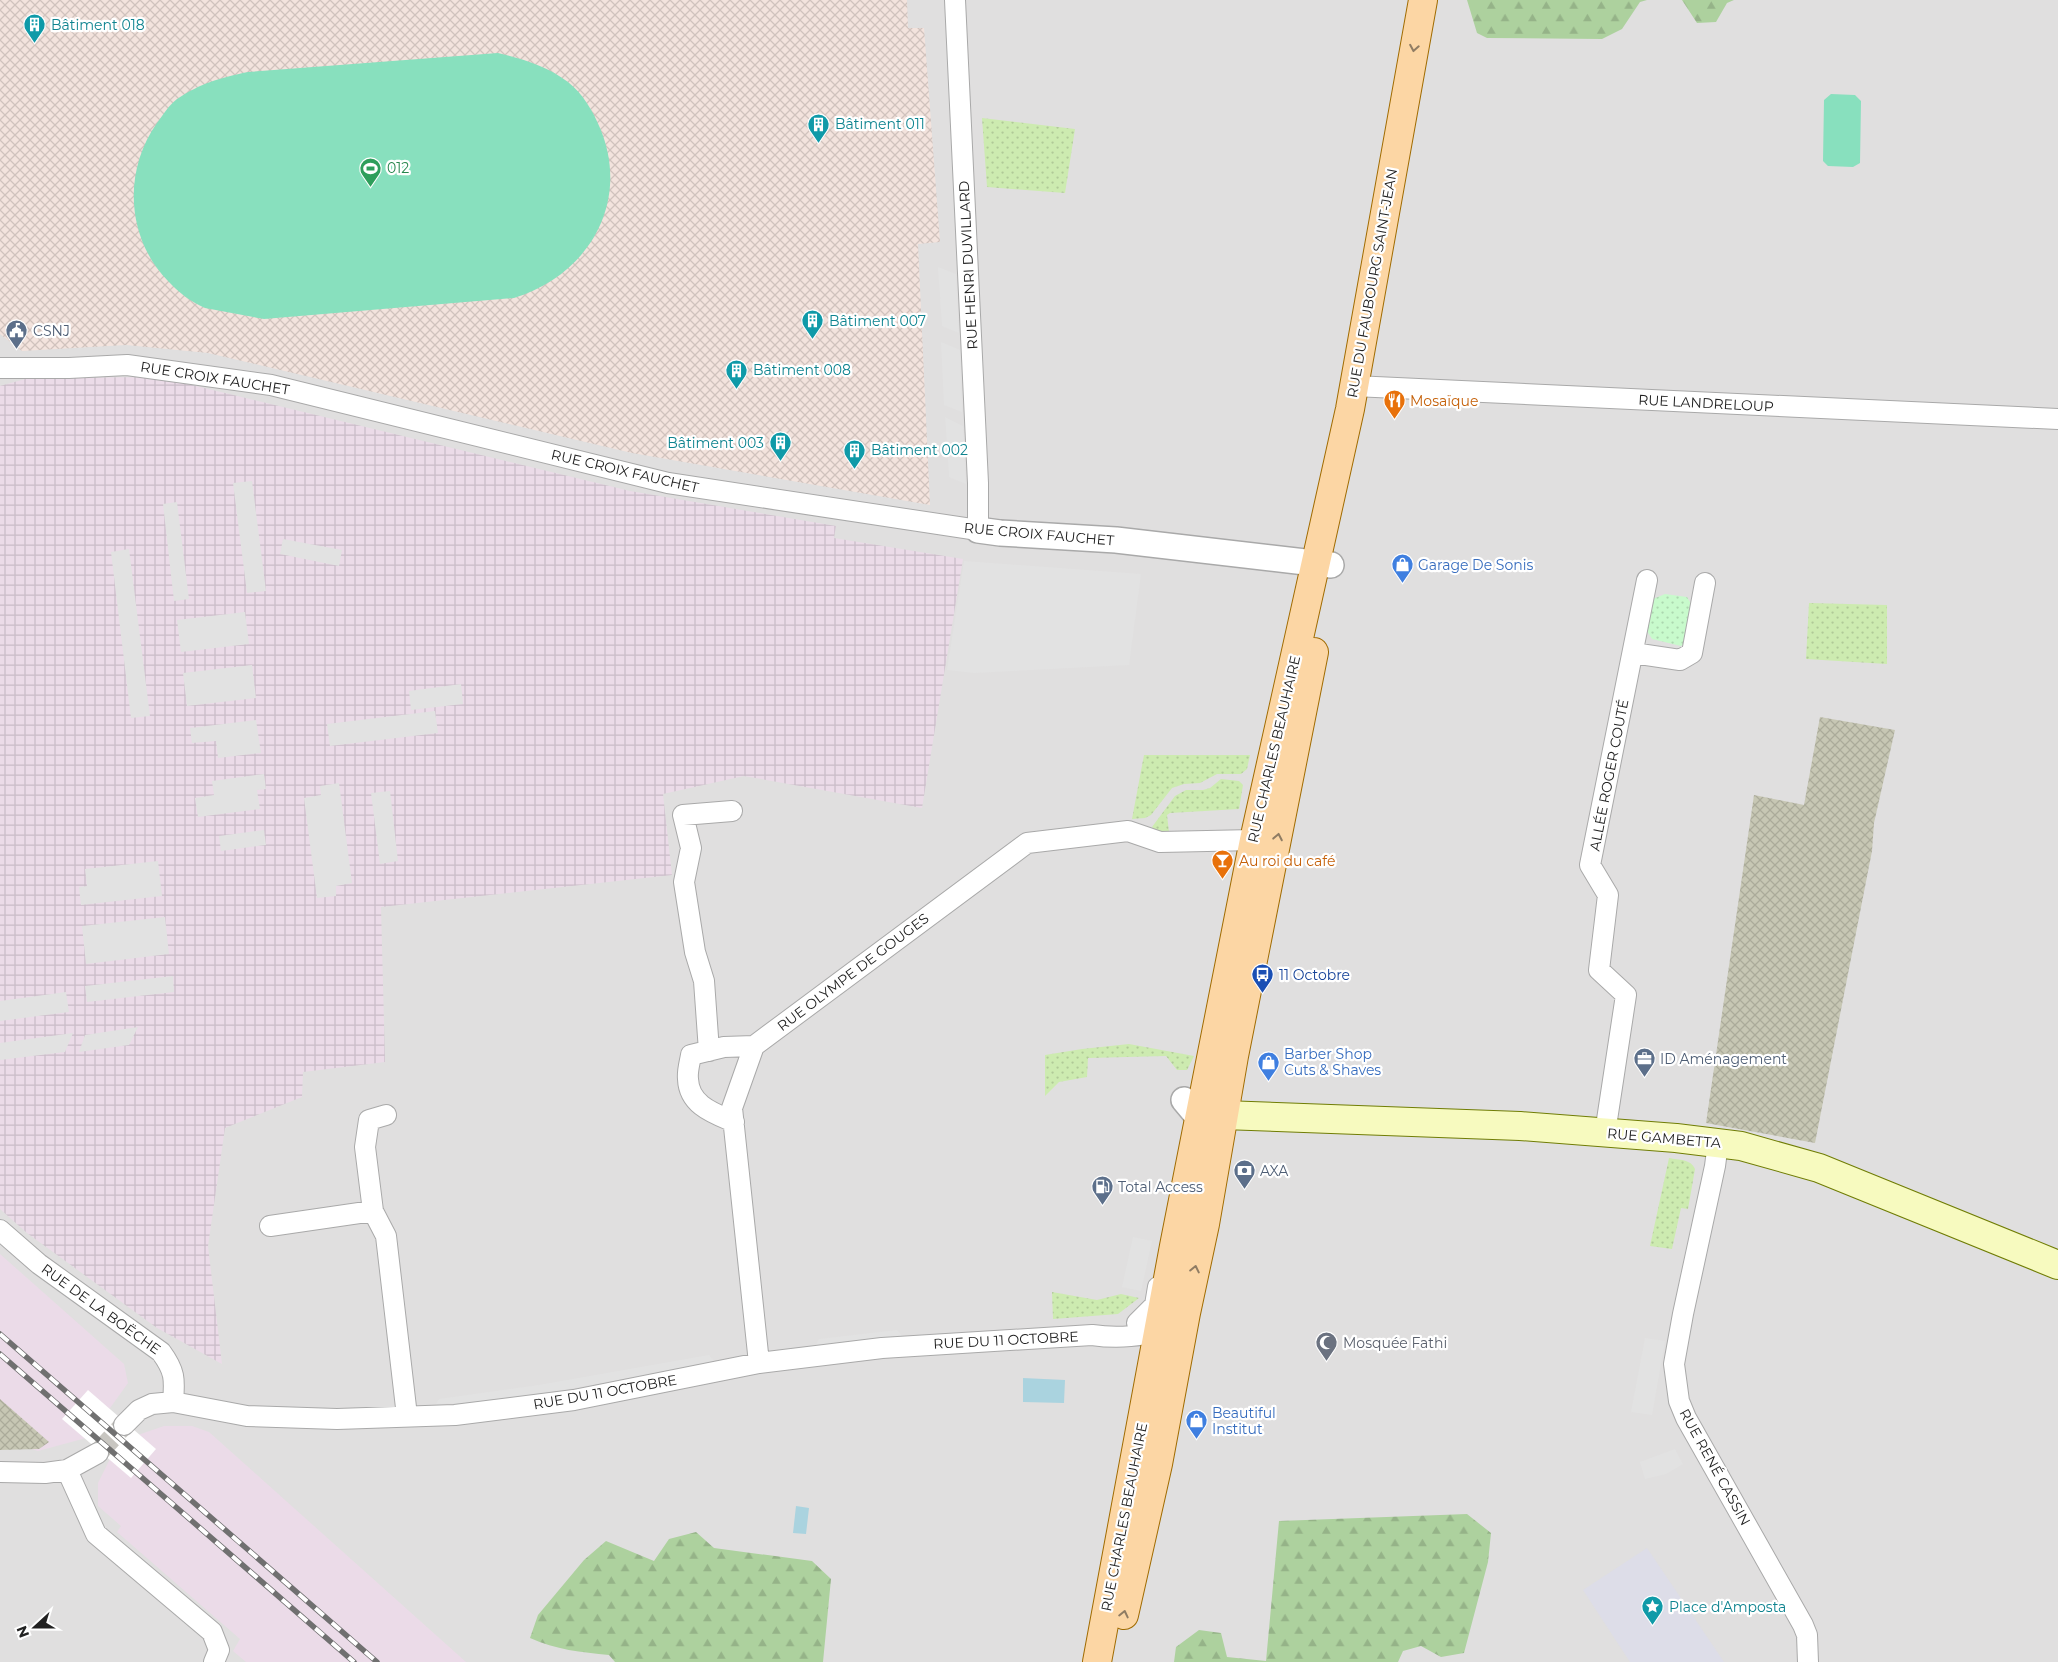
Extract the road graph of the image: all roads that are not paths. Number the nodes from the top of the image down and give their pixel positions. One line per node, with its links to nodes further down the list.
1 (955, 0): 6 (street, RUE HENRI DUVILLARD)
2 (1424, 0): 4 (main road, RUE DU FAUBOURG SAINT-JEAN, one-way to 4)
3 (0, 368): 6 (street, RUE CROIX FAUCHET)
4 (1354, 386): 5 (street, RUE LANDRELOUP); 7 (main road, RUE DU FAUBOURG SAINT-JEAN)
5 (2058, 419)
6 (978, 530): 7 (street, RUE CROIX FAUCHET)
7 (1311, 563): 12 (main road, RUE CHARLES BEAUHAIRE); 15 (main road, one-way to 7)
8 (1647, 580): 10 (street, ALLÉE ROGER COUTÉ)
9 (1704, 583): 10 (street)
10 (1633, 653): 18 (street, ALLÉE ROGER COUTÉ)
11 (732, 811): 14 (street)
12 (1254, 840): 13 (street, RUE OLYMPE DE GOUGES); 15 (main road, RUE CHARLES BEAUHAIRE); 15 (main road)
13 (754, 1046): 14 (street); 17 (street)
14 (709, 1051): 17 (street)
15 (1215, 1101): 18 (main road, RUE GAMBETTA); 20 (main road)
16 (386, 1115): 21 (street)
17 (734, 1122): 27 (street)
18 (1605, 1133): 19 (main road, RUE GAMBETTA)
19 (1718, 1143): 24 (main road, RUE GAMBETTA); 37 (street, RUE RENÉ CASSIN)
20 (1199, 1188): 25 (main road, one-way to 20); 26 (main road, RUE CHARLES BEAUHAIRE)
21 (373, 1211): 22 (street); 29 (street)
22 (270, 1226)
23 (0, 1230): 28 (street, RUE DE LA BOËCHE)
24 (2058, 1265)
25 (1180, 1320): 26 (street, RUE DU 11 OCTOBRE); 36 (main road, one-way to 25)
26 (1146, 1345): 27 (street, RUE DU 11 OCTOBRE); 35 (main road, RUE CHARLES BEAUHAIRE)
27 (759, 1362): 29 (street, RUE DU 11 OCTOBRE)
28 (172, 1402): 29 (street, RUE DU 11 OCTOBRE); 30 (street, RUE DU 11 OCTOBRE)
29 (407, 1416)
30 (124, 1425)
31 (98, 1453): 32 (street)
32 (67, 1470): 33 (street); 34 (street)
33 (0, 1472)
34 (214, 1662)
35 (1097, 1662)
36 (1113, 1662)
37 (1808, 1662)

